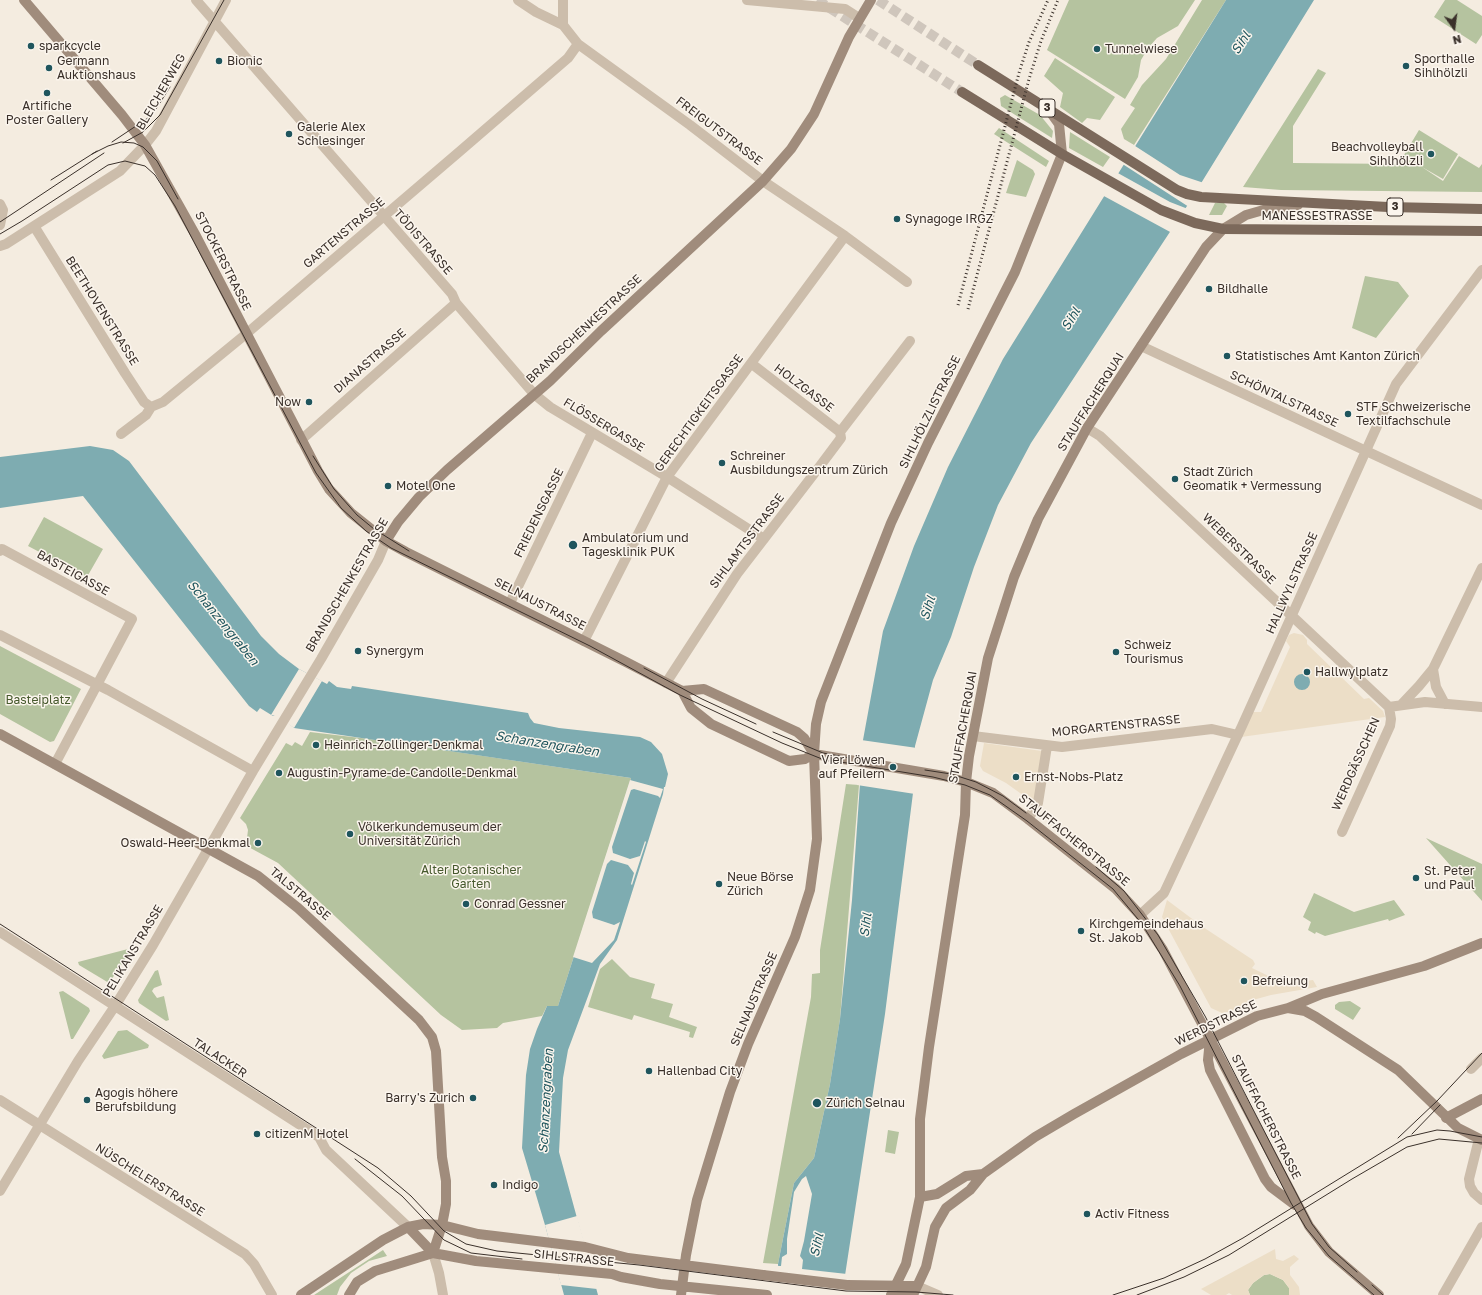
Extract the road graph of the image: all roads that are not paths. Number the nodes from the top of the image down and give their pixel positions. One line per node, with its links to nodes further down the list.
1 (24, 0): 16 (street, STOCKERSTRASSE)
2 (196, 0): 10 (street, TÖDISTRASSE)
3 (226, 0): 10 (street, BLEICHERWEG)
4 (518, 0): 11 (street, FREIGUTSTRASSE)
5 (563, 0): 11 (street)
6 (746, 0): 8 (street)
7 (871, 0): 9 (street, BRANDSCHENKESTRASSE)
8 (844, 5): 9 (street)
9 (859, 18): 18 (street, BRANDSCHENKESTRASSE)
10 (215, 23): 16 (street, BLEICHERWEG); 22 (street, TÖDISTRASSE)
11 (563, 25): 12 (street, FREIGUTSTRASSE)
12 (578, 44): 18 (street, FREIGUTSTRASSE); 22 (street, GARTENSTRASSE)
13 (978, 65): 15 (main road, 3)
14 (962, 92): 17 (main road, 3)
15 (1049, 110): 17 (street, SIHLHÖLZLISTRASSE); 19 (main road, MANESSESTRASSE / 3)
16 (145, 145): 24 (street, BLEICHERWEG); 32 (street, STOCKERSTRASSE)
17 (1062, 154): 25 (main road, MANESSESTRASSE / 3); 67 (street, SIHLHÖLZLISTRASSE)
18 (763, 181): 27 (street, FREIGUTSTRASSE); 36 (street, BRANDSCHENKESTRASSE)
19 (1308, 203): 21 (main road, MANESSESTRASSE / 3); 25 (street, MANESSESTRASSE)
20 (0, 204): 23 (street)
21 (1482, 209)
22 (383, 216): 31 (street, TÖDISTRASSE); 32 (street, GARTENSTRASSE)
23 (1, 221)
24 (34, 226): 28 (street, BLEICHERWEG); 37 (street, BEETHOVENSTRASSE)
25 (1223, 229): 26 (main road, MANESSESTRASSE / 3); 34 (street, STAUFFACHERQUAI)
26 (1482, 231)
27 (845, 236): 30 (street, FREIGUTSTRASSE); 35 (street, GERECHTIGKEITSGASSE)
28 (0, 246)
29 (1482, 270): 43 (street, HALLWYLSTRASSE)
30 (907, 282)
31 (456, 303): 36 (street, TÖDISTRASSE); 42 (street, DIANASTRASSE)
32 (246, 334): 37 (street, GARTENSTRASSE); 42 (street, STOCKERSTRASSE)
33 (910, 341): 39 (street, SIHLAMTSSTRASSE)
34 (1142, 346): 38 (street, STAUFFACHERQUAI); 43 (street, SCHÖNTALSTRASSE)
35 (752, 364): 39 (street, HOLZGASSE); 44 (street, GERECHTIGKEITSGASSE)
36 (534, 394): 40 (street, FLÖSSERGASSE); 47 (street, BRANDSCHENKESTRASSE)
37 (151, 408): 41 (street, GARTENSTRASSE)
38 (1087, 428): 51 (street, WEBERSTRASSE); 65 (street, STAUFFACHERQUAI)
39 (840, 432): 46 (street, SIHLAMTSSTRASSE)
40 (592, 433): 44 (street, FLÖSSERGASSE); 50 (street, FRIEDENSGASSE)
41 (121, 434)
42 (301, 440): 47 (street, STOCKERSTRASSE)
43 (1367, 452): 45 (street, SCHÖNTALSTRASSE); 51 (street, HALLWYLSTRASSE)
44 (667, 478): 46 (street, FLÖSSERGASSE); 53 (street, GERECHTIGKEITSGASSE)
45 (1482, 505)
46 (764, 539): 55 (street, SIHLAMTSSTRASSE)
47 (386, 541): 50 (street, SELNAUSTRASSE); 62 (street, BRANDSCHENKESTRASSE)
48 (1, 550): 56 (street, BASTEIGASSE)
49 (1482, 568): 54 (street)
50 (510, 603): 53 (street, SELNAUSTRASSE)
51 (1291, 616): 60 (street, WEBERSTRASSE); 64 (street, HALLWYLSTRASSE)
52 (0, 635): 56 (street)
53 (584, 640): 55 (street, SELNAUSTRASSE)
54 (1433, 669): 58 (street); 59 (street)
55 (666, 683): 57 (street, SELNAUSTRASSE)
56 (97, 685): 68 (street); 69 (street)
57 (682, 691): 67 (street); 67 (street)
58 (1402, 704): 59 (street); 60 (street)
59 (1445, 704): 61 (street)
60 (1389, 706): 72 (street, WERDGÄSSCHEN)
61 (1482, 707)
62 (282, 721): 69 (street, PELIKANSTRASSE)
63 (0, 734): 68 (street, TALSTRASSE)
64 (1238, 735): 66 (street, MORGARTENSTRASSE); 74 (street, HALLWYLSTRASSE)
65 (973, 736): 66 (street, MORGARTENSTRASSE); 70 (street, STAUFFACHERQUAI)
66 (1047, 746): 71 (street)
67 (814, 754): 70 (street, STAUFFACHERSTRASSE); 96 (street, SELNAUSTRASSE)
68 (54, 764): 73 (street, TALSTRASSE)
69 (253, 771): 73 (street, PELIKANSTRASSE)
70 (966, 782): 71 (street, STAUFFACHERSTRASSE); 89 (street, STAUFFACHERQUAI)
71 (1028, 819): 74 (street, STAUFFACHERSTRASSE)
72 (1342, 832)
73 (209, 848): 77 (street, PELIKANSTRASSE); 92 (street, TALSTRASSE)
74 (1140, 915): 79 (street, STAUFFACHERSTRASSE)
75 (0, 932): 77 (street, TALACKER)
76 (1482, 943): 78 (street, WERDSTRASSE)
77 (115, 1006): 85 (street, PELIKANSTRASSE); 93 (street, TALACKER)
78 (1288, 1008): 79 (street, WERDSTRASSE); 84 (street)
79 (1210, 1039): 87 (street, WERDSTRASSE); 91 (street, STAUFFACHERSTRASSE); 91 (street, STAUFFACHERSTRASSE)
80 (1482, 1058): 81 (street)
81 (1471, 1070)
82 (1482, 1099): 84 (street)
83 (0, 1100): 85 (street, NÜSCHELERSTRASSE)
84 (1446, 1118): 86 (street)
85 (38, 1125): 88 (street, PELIKANSTRASSE); 100 (street, NÜSCHELERSTRASSE)
86 (1480, 1140): 90 (street)
87 (983, 1174): 89 (street, WERDSTRASSE); 98 (street, WERDSTRASSE)
88 (0, 1191)
89 (920, 1197): 99 (street, STAUFFACHERQUAI)
90 (1482, 1200)
91 (1298, 1208): 106 (street, STAUFFACHERSTRASSE)
92 (442, 1225): 93 (street, SIHLSTRASSE); 95 (street, TALSTRASSE); 96 (street, SIHLSTRASSE)
93 (408, 1227): 95 (street); 101 (street)
94 (1482, 1227): 107 (street)
95 (433, 1253): 97 (street, SIHLSTRASSE); 102 (street); 103 (street)
96 (683, 1270): 97 (street, SELNAUSTRASSE); 99 (street, SIHLSTRASSE, bridge)
97 (681, 1290): 104 (street, SIHLSTRASSE)
98 (915, 1290): 99 (street, SIHLSTRASSE); 105 (street)
99 (896, 1292)
100 (272, 1295)
101 (301, 1295)
102 (349, 1295)
103 (443, 1295)
104 (763, 1295)
105 (938, 1295)
106 (1379, 1295)
107 (1443, 1295)

